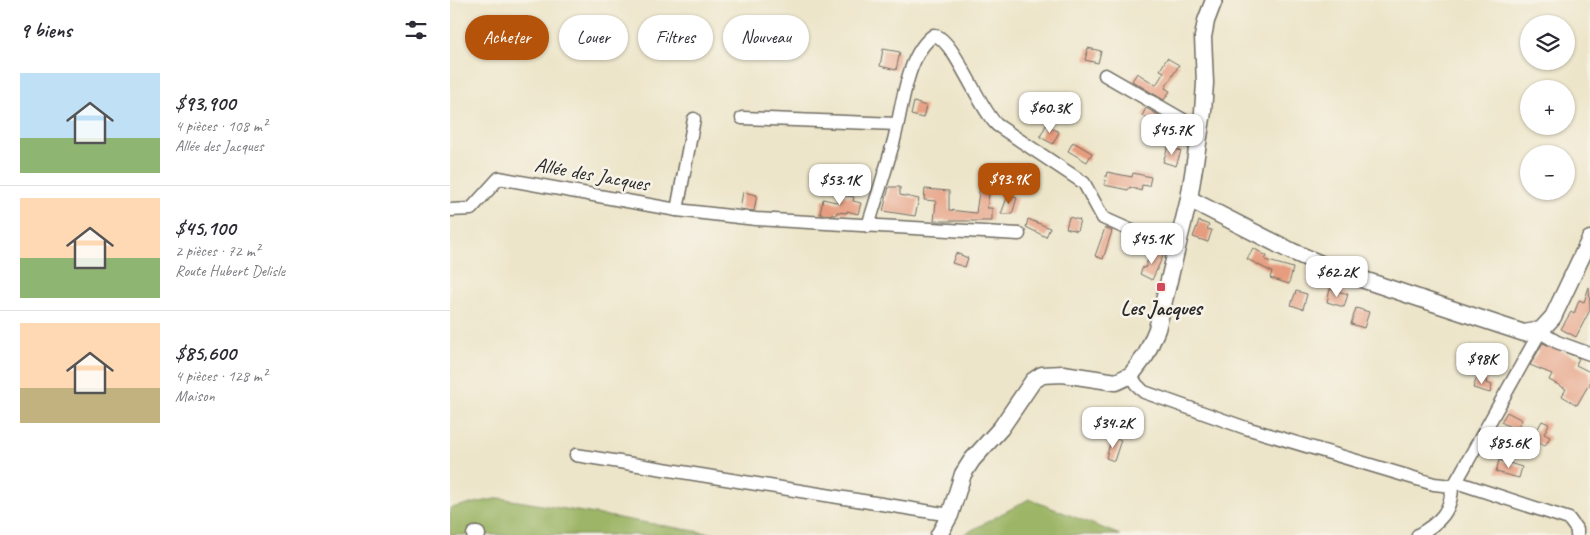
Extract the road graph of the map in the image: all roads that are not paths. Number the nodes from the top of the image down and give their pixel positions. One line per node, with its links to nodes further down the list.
1 (1214, 0): 6 (main road)
2 (1105, 75): 6 (street)
3 (742, 118): 5 (street)
4 (694, 119): 9 (street)
5 (897, 124): 10 (street); 13 (street)
6 (1200, 129): 7 (main road)
7 (1189, 199): 13 (main road); 14 (main road)
8 (450, 210): 9 (street, Allée des Jacques)
9 (677, 210): 10 (street, Allée des Jacques)
10 (868, 226): 11 (street, Allée des Jacques)
11 (1020, 234)
12 (1590, 239): 14 (main road)
13 (1177, 251): 16 (main road)
14 (1541, 331): 15 (street); 18 (street)
15 (1589, 354)
16 (1131, 376): 18 (street); 19 (main road)
17 (576, 454): 19 (street)
18 (1454, 484): 21 (street); 22 (street)
19 (950, 515): 20 (main road)
20 (939, 535)
21 (1418, 535)
22 (1577, 535)

